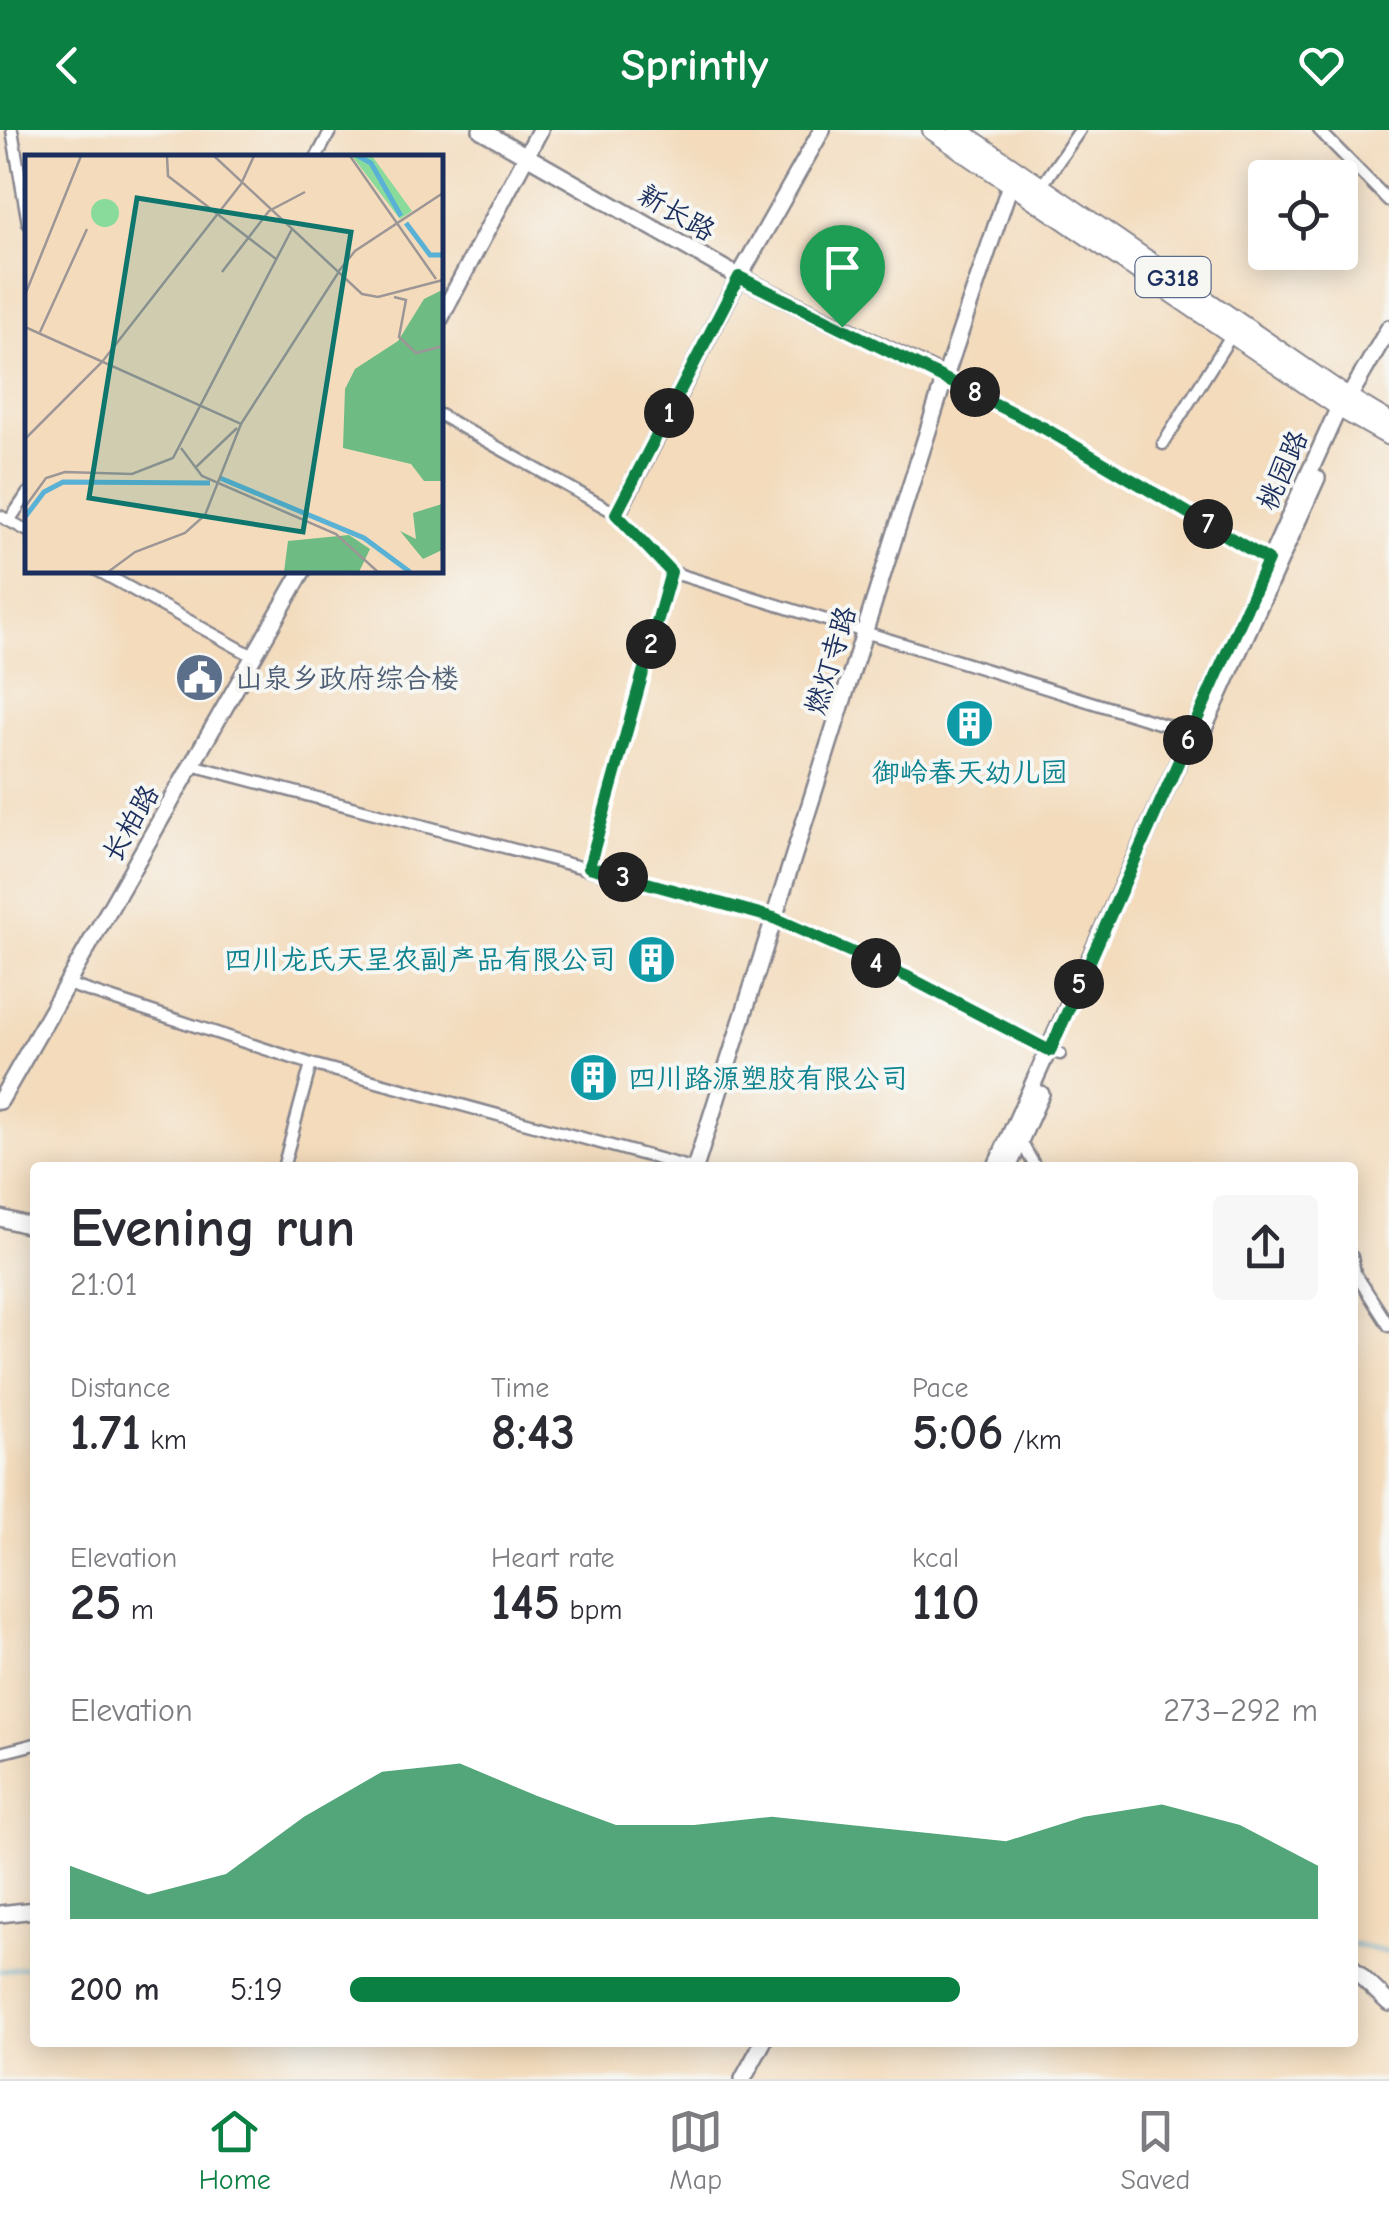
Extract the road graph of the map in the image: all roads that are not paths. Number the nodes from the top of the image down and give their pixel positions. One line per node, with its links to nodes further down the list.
1 (12, 130): 13 (street)
2 (332, 130): 10 (street)
3 (481, 130): 11 (street, 新长路)
4 (540, 130): 11 (street)
5 (822, 130): 16 (street)
6 (932, 130): 12 (highway, G318)
7 (958, 130): 12 (highway, G318)
8 (1080, 130): 14 (street)
9 (1320, 130): 15 (street)
10 (318, 155)
11 (526, 156): 16 (street, 新长路); 17 (street)
12 (1013, 176): 14 (highway, G318); 20 (street, 燃灯寺路)
13 (24, 181)
14 (1037, 192): 19 (highway, G318); 21 (highway, G318)
15 (1389, 201)
16 (739, 277): 20 (street, 新长路); 27 (street)
17 (442, 314)
18 (1389, 328): 21 (street, 桃园路)
19 (1232, 334): 21 (highway, G318); 25 (street)
20 (945, 377): 29 (street, 新长路); 33 (street, 燃灯寺路)
21 (1346, 402): 23 (highway, G318); 24 (highway, G318); 29 (street, 桃园路)
22 (442, 416): 27 (street)
23 (1389, 422)
24 (1389, 436)
25 (1163, 444)
26 (25, 496): 28 (street)
27 (616, 514): 32 (street)
28 (4, 519)
29 (1274, 564): 35 (street, 桃园路)
30 (105, 572): 34 (street)
31 (301, 572): 34 (street, 长柏路)
32 (671, 572): 33 (street); 37 (street)
33 (865, 632): 35 (street); 38 (street, 燃灯寺路)
34 (252, 655): 36 (street, 长柏路)
35 (1196, 734): 40 (street, 桃园路)
36 (192, 765): 37 (street); 39 (street, 长柏路)
37 (589, 867): 38 (street)
38 (774, 918): 40 (street); 46 (street, 燃灯寺路)
39 (67, 984): 41 (street); 42 (street, 长柏路)
40 (1055, 1052): 43 (street); 47 (street, 桃园路)
41 (311, 1064): 44 (street); 45 (street)
42 (0, 1101)
43 (1020, 1140): 48 (street); 49 (street)
44 (285, 1162)
45 (672, 1162)
46 (696, 1162)
47 (999, 1162)
48 (1011, 1162)
49 (1033, 1162)
50 (0, 1208): 51 (street)
51 (30, 1216)
52 (0, 1218): 53 (street)
53 (30, 1226)
54 (1358, 1277): 55 (street)
55 (1389, 1326)
56 (30, 1745): 57 (street)
57 (0, 1753)
58 (30, 1911): 59 (street)
59 (0, 1914)
60 (1358, 1974): 61 (street)
61 (1389, 2003)
62 (760, 2047): 63 (street)
63 (743, 2079)

